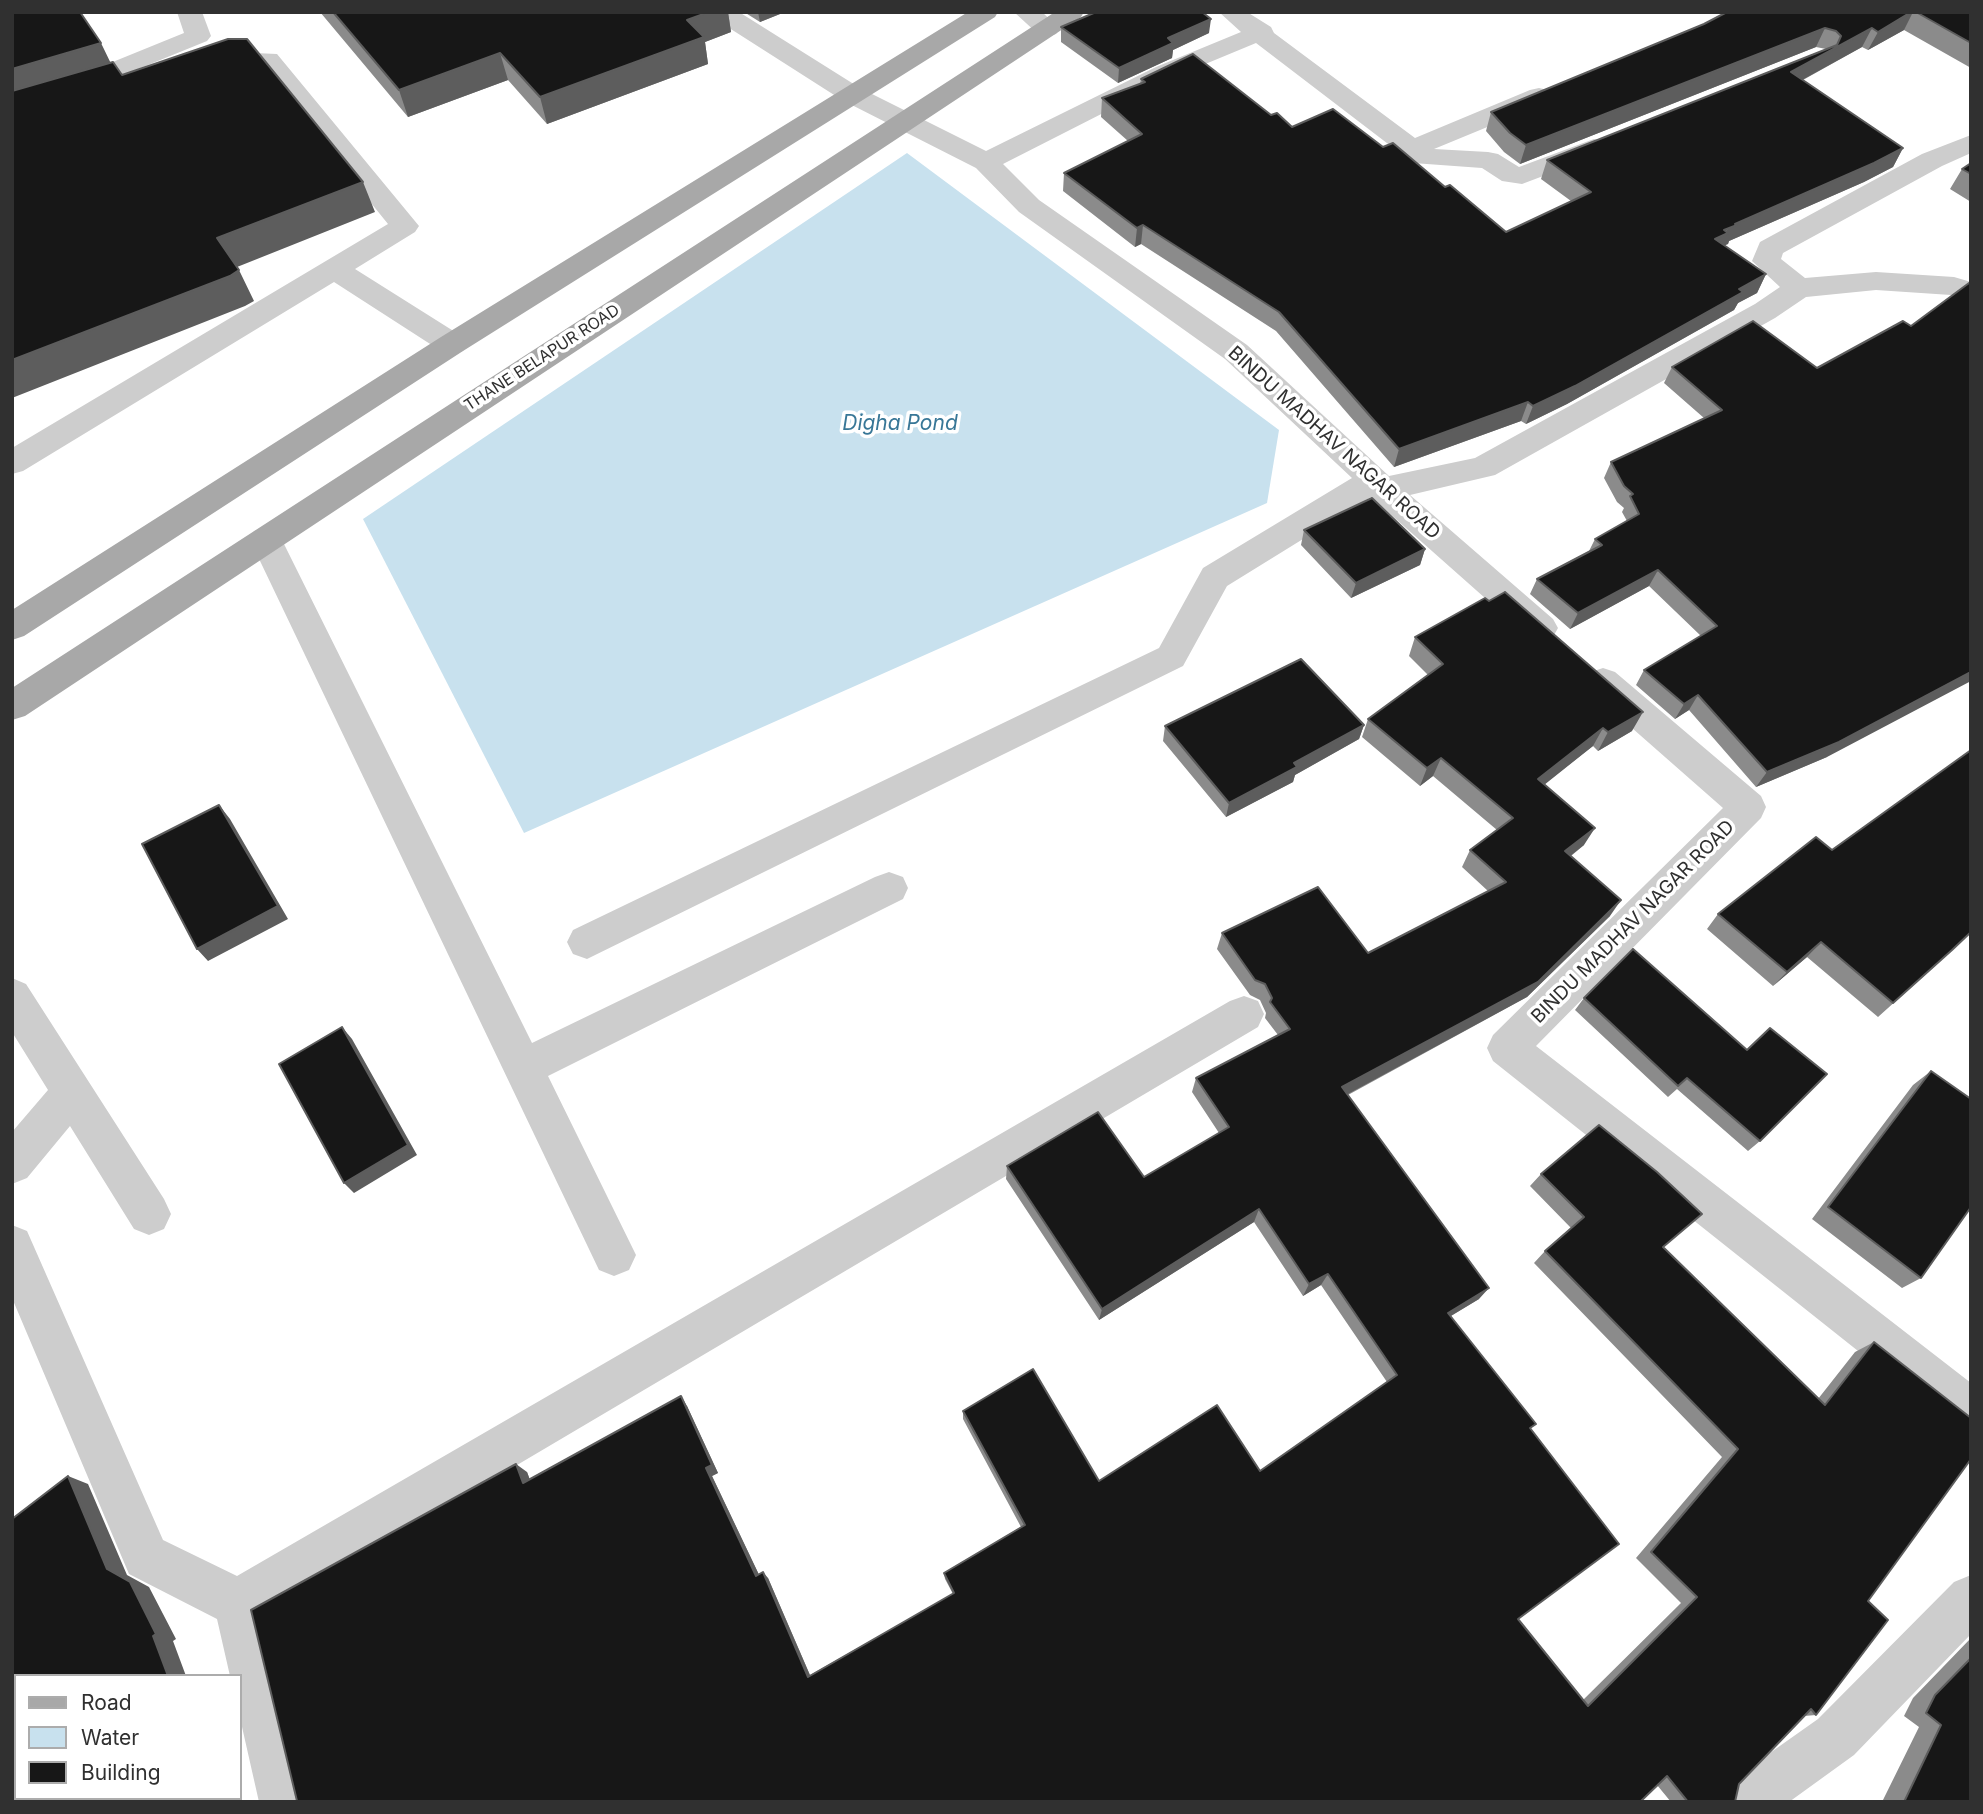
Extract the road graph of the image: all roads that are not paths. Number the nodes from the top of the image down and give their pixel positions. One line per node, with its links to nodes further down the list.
1 (189, 12): 10 (street)
2 (721, 12): 9 (street, BINDU MADHAV NAGAR ROAD)
3 (986, 12): 9 (main road)
4 (1072, 12): 6 (main road, THANE BELAPUR ROAD)
5 (1231, 12): 7 (street)
6 (1037, 20): 12 (main road, THANE BELAPUR ROAD)
7 (1262, 33): 15 (street); 16 (street)
8 (1563, 86): 15 (street)
9 (851, 94): 12 (street, BINDU MADHAV NAGAR ROAD); 20 (main road)
10 (12, 102)
11 (12, 117): 17 (street)
12 (902, 121): 16 (street, BINDU MADHAV NAGAR ROAD); 23 (main road, THANE BELAPUR ROAD)
13 (1611, 139): 15 (street)
14 (1971, 143): 18 (street)
15 (1412, 149)
16 (986, 162): 22 (street, BINDU MADHAV NAGAR ROAD)
17 (334, 269): 20 (street); 21 (street)
18 (1799, 288): 19 (street); 22 (street)
19 (1971, 292)
20 (452, 344): 24 (main road)
21 (12, 463)
22 (1379, 485): 27 (street); 36 (street, BINDU MADHAV NAGAR ROAD)
23 (266, 540): 25 (main road, THANE BELAPUR ROAD); 30 (street)
24 (12, 627)
25 (12, 706)
26 (888, 888): 30 (street)
27 (587, 942)
28 (12, 996): 31 (street)
29 (1244, 1014): 38 (street)
30 (523, 1068): 35 (street)
31 (72, 1091): 32 (street); 33 (street)
32 (12, 1164)
33 (149, 1214)
34 (12, 1246): 38 (street)
35 (614, 1255)
36 (1971, 1412)
37 (1971, 1599): 40 (street)
38 (238, 1603): 39 (street)
39 (285, 1802)
40 (1744, 1802)

